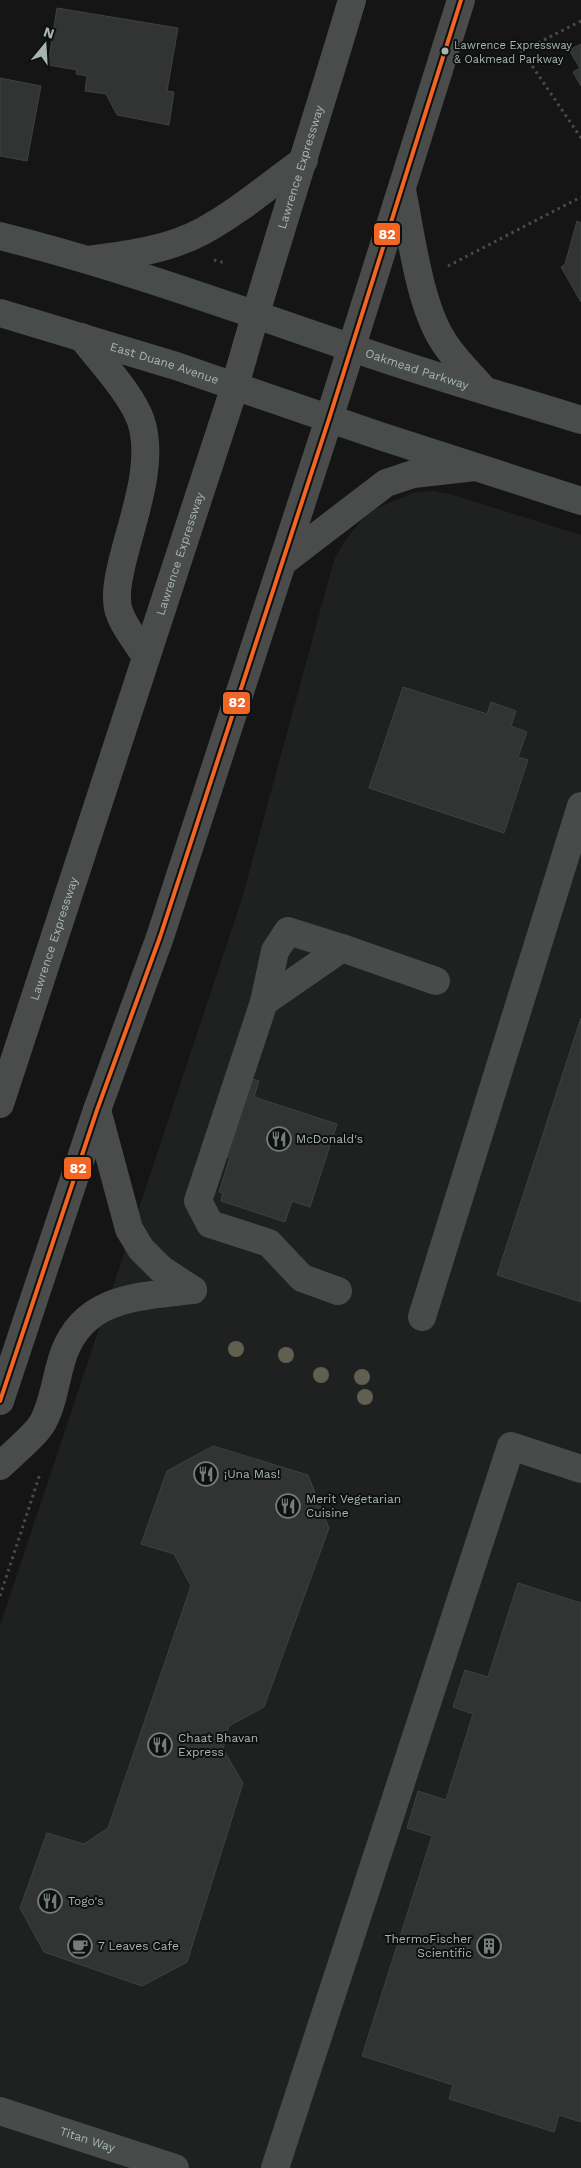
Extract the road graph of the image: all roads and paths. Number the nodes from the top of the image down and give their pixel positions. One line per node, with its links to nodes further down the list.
1 (352, 0): 5 (highway, Lawrence Expressway)
2 (461, 0): 6 (highway)
3 (581, 21): 4 (path)
4 (581, 138)
5 (304, 160): 9 (highway); 12 (highway, Lawrence Expressway)
6 (402, 190): 14 (highway); 16 (highway)
7 (581, 197): 10 (path)
8 (0, 236): 9 (main road)
9 (88, 260): 12 (main road)
10 (443, 269)
11 (0, 313): 13 (main road, East Duane Avenue)
12 (255, 314): 14 (main road, Oakmead Parkway); 15 (highway, Lawrence Expressway)
13 (82, 338): 15 (main road, East Duane Avenue); 22 (highway)
14 (351, 347): 16 (main road, Oakmead Parkway); 17 (highway)
15 (234, 386): 17 (main road, East Duane Avenue); 22 (highway, Lawrence Expressway)
16 (484, 390): 18 (main road, Oakmead Parkway)
17 (330, 418): 19 (main road); 21 (highway)
18 (581, 420)
19 (475, 467): 20 (main road); 21 (highway)
20 (581, 501)
21 (283, 562): 28 (highway)
22 (146, 657): 27 (highway, Lawrence Expressway)
23 (581, 806): 30 (street)
24 (342, 948): 25 (street); 26 (street); 26 (street)
25 (436, 981)
26 (264, 1002): 29 (street)
27 (0, 1104)
28 (97, 1110): 31 (highway); 32 (highway)
29 (338, 1291)
30 (422, 1317)
31 (0, 1401)
32 (0, 1466)
33 (581, 1469): 36 (street)
34 (0, 2111): 35 (street, Titan Way)
35 (175, 2168)
36 (274, 2168)

